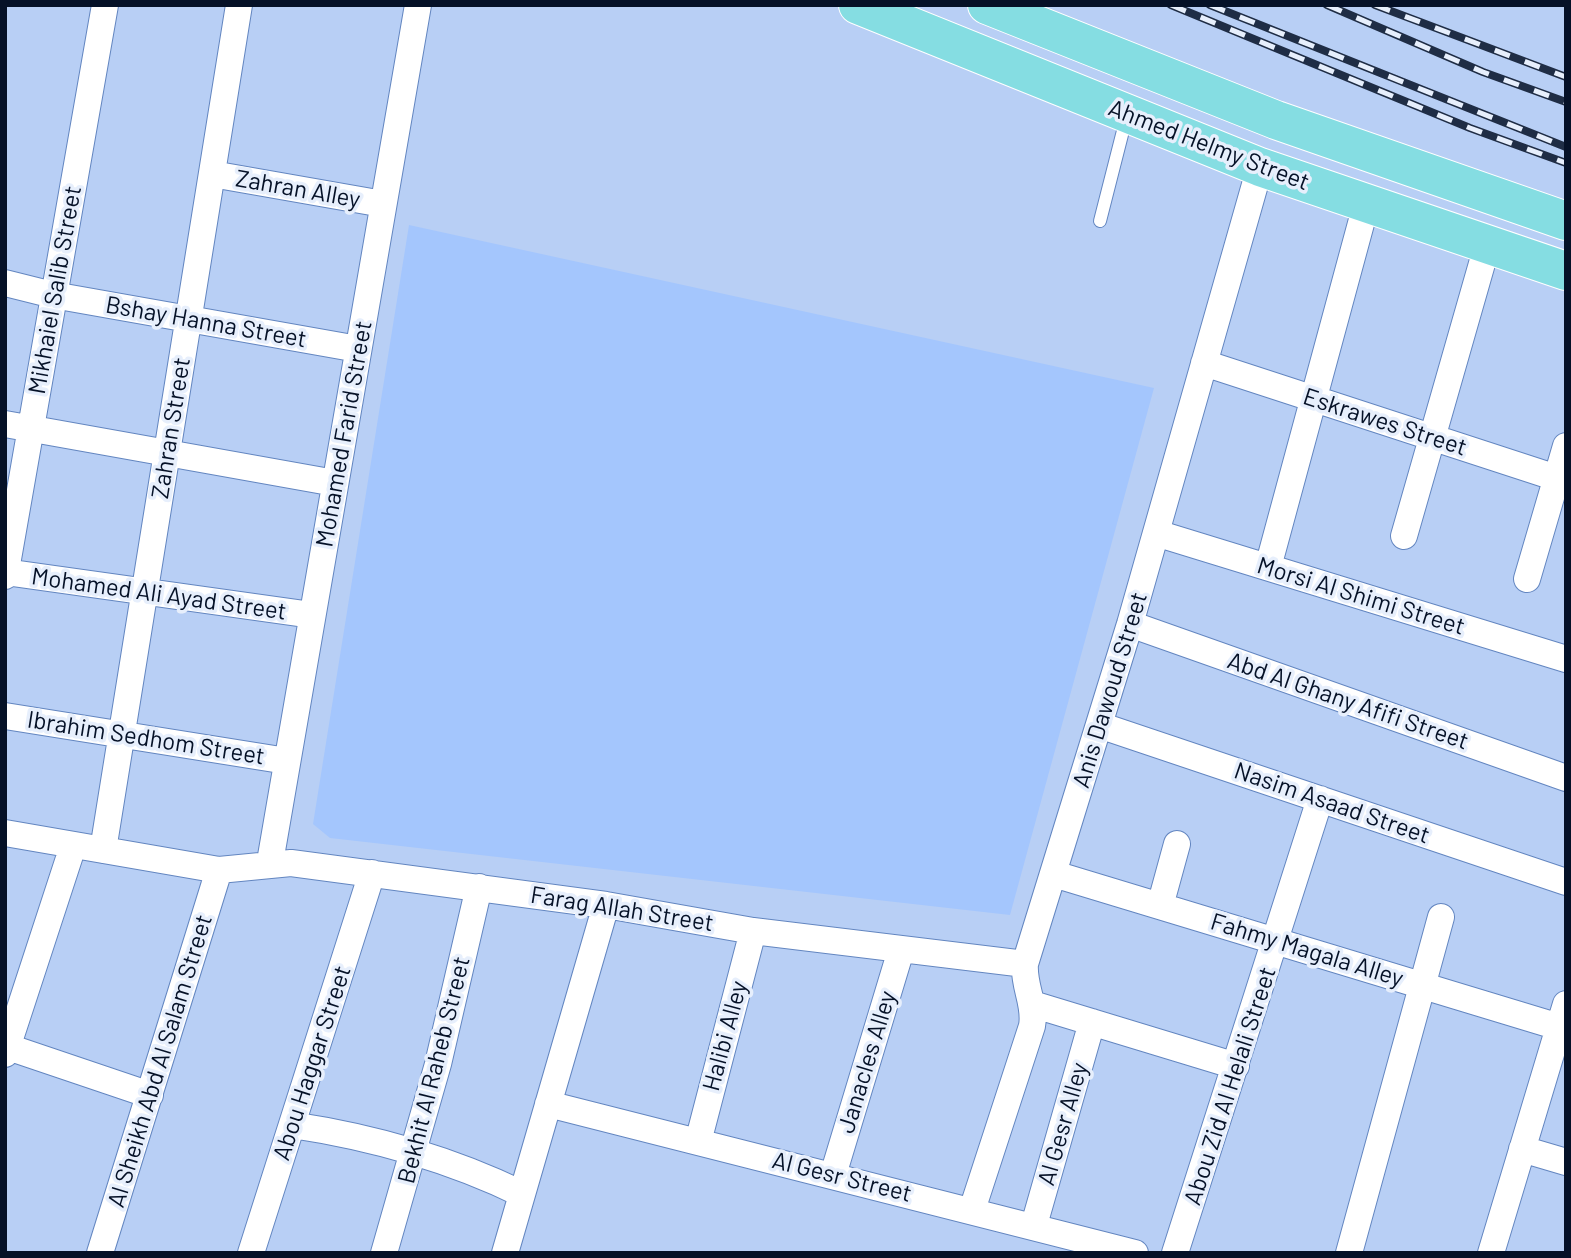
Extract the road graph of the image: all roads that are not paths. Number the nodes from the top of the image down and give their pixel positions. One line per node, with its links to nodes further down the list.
1 (105, 5): 16 (street, Mikhaiel Salib Street)
2 (239, 5): 8 (street, Zahran Street)
3 (418, 5): 9 (street, Mohamed Farid Street)
4 (858, 5): 6 (main road, Ahmed Helmy Street)
5 (986, 5): 12 (main road, Ahmed Helmy Street)
6 (1127, 114): 7 (main road, Ahmed Helmy Street); 11 (lane)
7 (1260, 167): 10 (main road, Ahmed Helmy Street); 19 (street, Anis Dawoud Street)
8 (212, 174): 9 (street, Zahran Alley); 17 (street, Zahran Street)
9 (383, 204): 18 (street, Mohamed Farid Street)
10 (1366, 205): 13 (main road, Ahmed Helmy Street); 20 (street)
11 (1100, 220)
12 (1566, 221)
13 (1487, 246): 14 (main road, Ahmed Helmy Street); 22 (street)
14 (1566, 271)
15 (5, 283): 16 (street, Bshay Hanna Street)
16 (54, 295): 17 (street, Bshay Hanna Street); 21 (street, Mikhaiel Salib Street)
17 (189, 318): 18 (street, Bshay Hanna Street); 24 (street, Zahran Street)
18 (358, 349): 26 (street, Mohamed Farid Street)
19 (1204, 363): 20 (street, Eskrawes Street); 27 (street, Anis Dawoud Street)
20 (1315, 399): 22 (street, Eskrawes Street); 29 (street)
21 (18, 427): 24 (street); 30 (street, Mikhaiel Salib Street)
22 (1433, 438): 25 (street, Eskrawes Street); 28 (street)
23 (1566, 446): 25 (street)
24 (167, 454): 26 (street); 32 (street, Zahran Street)
25 (1561, 480): 31 (street)
26 (335, 483): 33 (street, Mohamed Farid Street)
27 (1156, 533): 29 (street, Morsi Al Shimi Street); 34 (street, Anis Dawoud Street)
28 (1404, 536)
29 (1268, 568): 35 (street, Morsi Al Shimi Street)
30 (5, 573): 32 (street, Mohamed Ali Ayad Street)
31 (1527, 579)
32 (145, 593): 33 (street, Mohamed Ali Ayad Street); 38 (street, Zahran Street)
33 (312, 615): 39 (street, Mohamed Farid Street)
34 (1130, 624): 37 (street, Anis Dawoud Street); 40 (street, Abd Al Ghany Afifi Street)
35 (1566, 659)
36 (5, 716): 38 (street, Ibrahim Sedhom Street)
37 (1099, 724): 41 (street, Nasim Asaad Street); 49 (street, Anis Dawoud Street)
38 (121, 735): 39 (street, Ibrahim Sedhom Street); 45 (street, Zahran Street)
39 (287, 761): 46 (street, Mohamed Farid Street)
40 (1566, 778)
41 (1320, 799): 50 (street, Nasim Asaad Street); 56 (street, Abou Zid Al Helali Street)
42 (5, 833): 44 (street, Farag Allah Street)
43 (1177, 844): 53 (street)
44 (73, 846): 45 (street, Farag Allah Street); 63 (street)
45 (103, 850): 47 (street, Farag Allah Street)
46 (270, 862): 47 (street, Farag Allah Street); 48 (street, Farag Allah Street)
47 (219, 870): 65 (street, Al Sheikh Abd Al Salam Street)
48 (372, 873): 51 (street, Farag Allah Street); 67 (street, Abou Haggar Street)
49 (1054, 874): 53 (street, Fahmy Magala Alley); 58 (street, Anis Dawoud Street)
50 (1566, 882)
51 (479, 887): 52 (street, Farag Allah Street); 70 (street, Bekhit Al Raheb Street)
52 (606, 905): 55 (street, Farag Allah Street); 66 (street)
53 (1160, 906): 56 (street, Fahmy Magala Alley)
54 (1441, 917): 59 (street)
55 (753, 931): 57 (street, Farag Allah Street); 68 (street, Halibi Alley)
56 (1277, 942): 59 (street, Fahmy Magala Alley); 64 (street, Abou Zid Al Helali Street)
57 (901, 950): 58 (street, Farag Allah Street); 72 (street, Janacles Alley)
58 (1025, 964): 60 (street, Anis Dawoud Street)
59 (1422, 985): 61 (street, Fahmy Magala Alley); 82 (street)
60 (1032, 1004): 62 (street); 74 (street, Anis Dawoud Street)
61 (1563, 1017): 69 (street)
62 (1092, 1022): 64 (street); 75 (street, Al Gesr Alley)
63 (6, 1049): 65 (street)
64 (1236, 1066): 81 (street, Abou Zid Al Helali Street)
65 (150, 1095): 76 (street, Al Sheikh Abd Al Salam Street)
66 (548, 1104): 68 (street, Al Gesr Street); 73 (street)
67 (292, 1125): 70 (street); 77 (street, Abou Haggar Street)
68 (698, 1142): 72 (street, Al Gesr Street)
69 (1522, 1149): 71 (street); 83 (street)
70 (415, 1151): 73 (street); 78 (street, Bekhit Al Raheb Street)
71 (1566, 1162)
72 (833, 1175): 74 (street, Al Gesr Street)
73 (522, 1194): 79 (street)
74 (972, 1210): 75 (street, Al Gesr Street)
75 (1034, 1226): 80 (street, Al Gesr Street)
76 (100, 1253)
77 (251, 1253)
78 (384, 1253)
79 (505, 1253)
80 (1135, 1253)
81 (1175, 1253)
82 (1349, 1253)
83 (1491, 1253)

